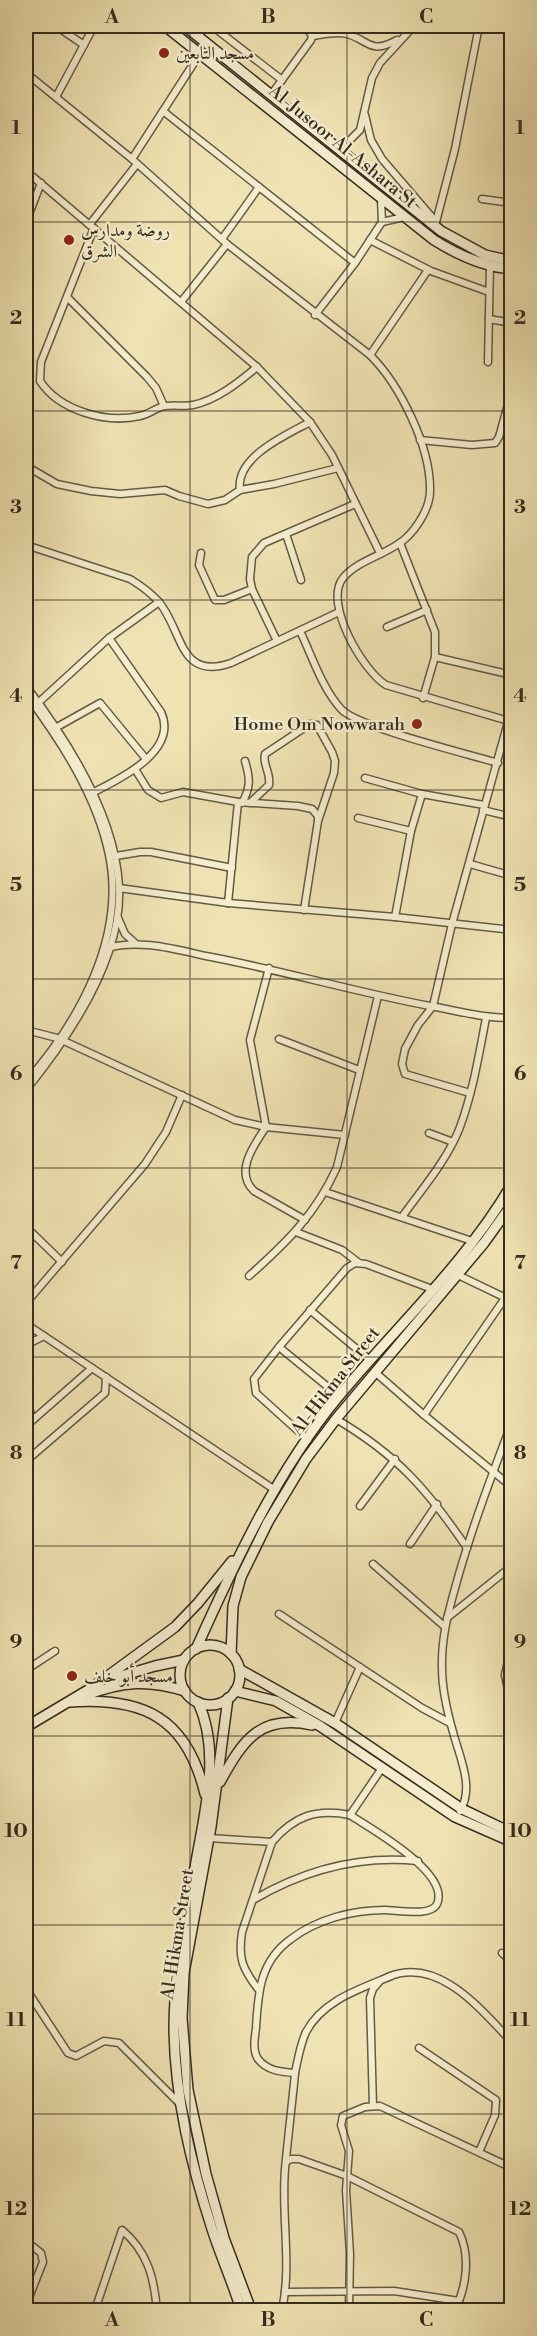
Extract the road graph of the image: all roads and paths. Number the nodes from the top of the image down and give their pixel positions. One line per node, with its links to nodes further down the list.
1 (56, 26): 13 (street)
2 (94, 26): 13 (street)
3 (165, 26): 14 (street, Al-Jusoor Al-Ashara St)
4 (185, 26): 10 (street, Al-Jusoor Al-Ashara St)
5 (205, 26): 10 (street)
6 (212, 26): 16 (street)
7 (297, 26): 11 (street)
8 (414, 26): 12 (street)
9 (479, 26): 32 (street)
10 (198, 36): 17 (street, Al-Jusoor Al-Ashara St)
11 (312, 36): 12 (street); 16 (street)
12 (403, 37): 20 (street)
13 (84, 45): 18 (street)
14 (201, 52): 19 (street); 26 (street, Al-Jusoor Al-Ashara St)
15 (26, 73): 18 (street)
16 (282, 80): 17 (street)
17 (271, 95): 21 (street, Al-Jusoor Al-Ashara St)
18 (56, 97): 22 (street)
19 (164, 111): 22 (street); 25 (street)
20 (365, 112): 21 (street); 32 (street)
21 (340, 150): 34 (street, Al-Jusoor Al-Ashara St)
22 (135, 162): 33 (street); 36 (street)
23 (26, 171): 24 (street)
24 (41, 183): 30 (street); 33 (street)
25 (259, 187): 36 (street); 39 (street)
26 (381, 199): 29 (street, Al-Jusoor Al-Ashara St); 31 (street)
27 (482, 199): 28 (street)
28 (512, 203)
29 (404, 217): 31 (street); 40 (street, Al-Jusoor Al-Ashara St)
30 (26, 222)
31 (382, 222): 35 (street)
32 (436, 222): 34 (street)
33 (92, 226): 44 (street); 45 (street)
34 (441, 231): 37 (street, Al-Jusoor Al-Ashara St)
35 (370, 240): 39 (street); 42 (street)
36 (224, 242): 45 (street); 46 (street)
37 (490, 256): 38 (street, Al-Jusoor Al-Ashara St); 40 (street)
38 (512, 261)
39 (355, 263): 46 (street)
40 (490, 267): 41 (street, Al-Jusoor Al-Ashara St); 43 (street)
41 (512, 269)
42 (428, 270): 43 (street); 49 (street)
43 (489, 292): 47 (street)
44 (68, 298): 53 (street); 53 (street)
45 (181, 302): 51 (street)
46 (315, 315): 49 (street)
47 (489, 318): 48 (street); 50 (street)
48 (512, 323)
49 (370, 355): 55 (street)
50 (488, 362)
51 (257, 367): 53 (street); 54 (street)
52 (512, 390): 55 (street)
53 (164, 406)
54 (310, 422): 57 (street); 58 (street)
55 (420, 440): 61 (street)
56 (26, 466): 58 (street)
57 (338, 468): 58 (street); 59 (street)
58 (240, 490)
59 (355, 504): 60 (street); 64 (street)
60 (285, 534): 65 (street); 66 (street)
61 (400, 543): 64 (street); 68 (street)
62 (26, 545): 67 (street)
63 (201, 553): 66 (street)
64 (380, 553): 69 (street)
65 (302, 580)
66 (252, 588): 73 (street)
67 (159, 602): 72 (street); 73 (street)
68 (427, 610): 70 (street); 74 (street)
69 (339, 612): 71 (street); 78 (street)
70 (387, 627)
71 (300, 631): 73 (street); 84 (street)
72 (109, 638): 79 (street); 82 (street)
73 (277, 641)
74 (435, 657): 75 (street); 78 (street)
75 (512, 675)
76 (26, 686): 79 (street)
77 (26, 694): 108 (street)
78 (423, 698): 80 (street)
79 (39, 702): 81 (street)
80 (510, 722): 84 (street)
81 (57, 727): 82 (street); 87 (street)
82 (146, 759): 85 (street)
83 (245, 761): 89 (street)
84 (498, 763): 91 (street)
85 (135, 769): 87 (street); 89 (street)
86 (365, 778): 88 (street)
87 (92, 793): 96 (street)
88 (422, 794): 91 (street); 95 (street)
89 (240, 803): 90 (street); 98 (street)
90 (250, 803): 94 (street); 94 (street)
91 (484, 808): 92 (street); 97 (street)
92 (512, 817)
93 (358, 818): 95 (street)
94 (318, 821): 102 (street)
95 (411, 831): 104 (street)
96 (116, 856): 98 (street); 100 (street)
97 (470, 864): 99 (street); 105 (street)
98 (232, 868): 101 (street)
99 (512, 876)
100 (119, 888): 101 (street); 103 (street)
101 (228, 903): 102 (street)
102 (304, 910): 104 (street)
103 (117, 916): 107 (street); 108 (street)
104 (395, 917): 105 (street)
105 (452, 924): 106 (street); 111 (street)
106 (512, 930)
107 (135, 944): 108 (street); 109 (street)
108 (106, 948): 116 (street)
109 (269, 968): 110 (street); 122 (street)
110 (378, 996): 111 (street); 117 (street)
111 (433, 1006): 112 (street); 120 (street)
112 (486, 1018): 113 (street); 120 (street)
113 (512, 1018)
114 (26, 1030): 116 (street)
115 (279, 1039): 117 (street)
116 (62, 1040): 118 (street); 119 (street); 121 (street)
117 (359, 1070): 124 (street)
118 (26, 1082)
119 (26, 1090)
120 (470, 1093): 125 (street)
121 (182, 1095): 122 (street); 134 (street)
122 (266, 1127): 124 (street); 130 (street)
123 (429, 1133): 125 (street)
124 (345, 1135): 127 (street)
125 (453, 1142): 129 (street)
126 (512, 1184): 133 (street, Al-Hikma Street)
127 (325, 1192): 129 (street); 130 (street)
128 (512, 1204): 136 (street, Al-Hikma Street)
129 (402, 1217): 133 (street)
130 (305, 1221): 132 (street)
131 (26, 1228): 134 (street)
132 (296, 1232): 135 (street); 137 (street)
133 (472, 1241): 138 (street, Al-Hikma Street)
134 (62, 1262): 140 (street)
135 (359, 1263): 138 (street); 141 (street)
136 (458, 1275): 139 (street); 148 (street, Al-Hikma Street)
137 (249, 1276)
138 (432, 1289): 146 (street, Al-Hikma Street)
139 (508, 1300): 152 (street)
140 (26, 1303)
141 (310, 1310): 145 (street); 146 (street)
142 (26, 1324): 143 (street)
143 (44, 1336): 144 (street); 147 (street)
144 (26, 1345)
145 (279, 1347): 150 (street); 157 (street)
146 (370, 1360): 150 (street, Al-Hikma Street)
147 (92, 1368): 149 (street); 153 (street)
148 (376, 1373): 152 (street); 154 (street, Al-Hikma Street)
149 (106, 1377): 159 (street); 162 (street)
150 (339, 1396): 157 (street, Al-Hikma Street)
151 (26, 1403): 153 (street)
152 (424, 1415): 160 (street)
153 (33, 1418): 156 (street)
154 (336, 1419): 158 (street); 176 (street, Al-Hikma Street)
155 (512, 1422): 160 (street)
156 (26, 1426)
157 (308, 1440): 162 (street, Al-Hikma Street)
158 (395, 1459): 163 (street); 164 (street)
159 (26, 1461)
160 (493, 1473): 161 (street); 167 (street)
161 (512, 1487)
162 (275, 1490): 166 (street, Al-Hikma Street)
163 (437, 1504): 165 (street); 167 (street)
164 (360, 1506)
165 (410, 1544)
166 (243, 1546): 174 (street, Al-Hikma Street); 181 (street)
167 (467, 1548): 171 (street)
168 (373, 1564): 172 (street)
169 (512, 1566): 171 (street)
170 (279, 1614): 178 (street)
171 (447, 1618): 172 (street)
172 (444, 1626): 189 (street)
173 (512, 1643): 187 (street)
174 (196, 1649): 176 (street); 177 (street)
175 (55, 1651): 180 (street)
176 (231, 1654): 179 (street)
177 (184, 1660): 181 (street); 182 (street)
178 (360, 1667): 188 (street); 189 (street)
179 (239, 1669): 183 (street); 188 (street)
180 (26, 1670)
181 (90, 1689): 186 (street)
182 (185, 1691): 184 (street); 185 (street)
183 (232, 1694): 184 (street); 190 (street); 193 (street, Al-Hikma Street)
184 (198, 1701): 194 (street, Al-Hikma Street)
185 (70, 1702): 186 (street); 194 (street)
186 (60, 1706): 191 (street)
187 (512, 1710)
188 (335, 1723): 195 (street)
189 (450, 1723): 195 (street)
190 (320, 1726): 192 (street); 193 (street)
191 (26, 1727)
192 (382, 1768): 196 (street); 197 (street)
193 (217, 1786): 199 (street, Al-Hikma Street)
194 (207, 1800): 212 (street, Al-Hikma Street)
195 (462, 1809): 197 (street); 198 (street)
196 (350, 1815): 200 (street); 202 (street)
197 (455, 1817): 201 (street)
198 (512, 1833)
199 (209, 1838): 200 (street); 226 (street, Al-Hikma Street)
200 (272, 1842): 203 (street)
201 (512, 1842)
202 (418, 1861): 203 (street); 208 (street)
203 (252, 1901): 208 (street)
204 (502, 1953): 205 (street)
205 (512, 1962)
206 (391, 1976): 209 (street); 211 (street); 213 (street)
207 (26, 1989): 212 (street)
208 (258, 1989): 211 (street)
209 (512, 2042)
210 (419, 2048): 214 (street)
211 (295, 2073): 215 (street)
212 (181, 2106): 225 (street, Al-Hikma Street)
213 (373, 2106): 214 (street); 217 (street)
214 (479, 2152): 216 (street)
215 (286, 2162): 217 (street); 220 (street)
216 (512, 2168)
217 (347, 2176): 219 (street); 221 (street)
218 (26, 2241): 222 (street)
219 (350, 2291): 220 (street); 221 (street); 228 (street)
220 (285, 2292): 227 (street)
221 (459, 2301): 229 (street)
222 (26, 2305)
223 (95, 2310): 224 (street)
224 (157, 2310)
225 (241, 2310)
226 (251, 2310)
227 (282, 2310)
228 (350, 2310)
229 (454, 2310)

